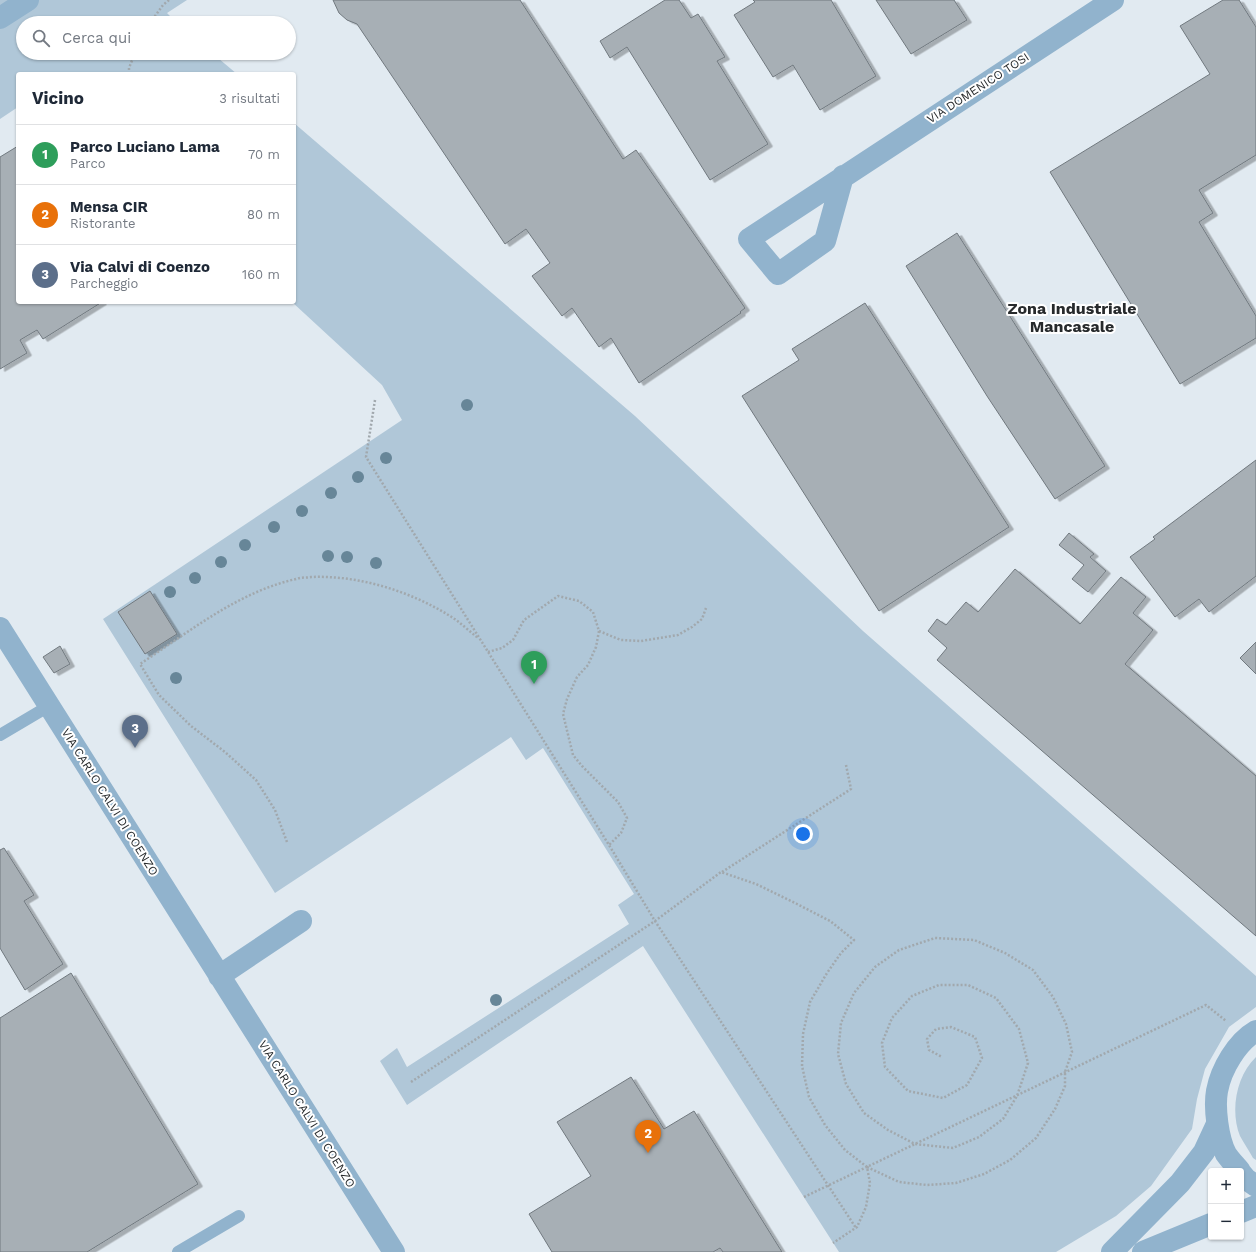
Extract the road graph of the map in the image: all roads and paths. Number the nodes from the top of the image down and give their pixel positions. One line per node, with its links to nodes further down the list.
1 (28, 0): 5 (street)
2 (169, 0): 4 (path)
3 (1113, 0): 8 (street, VIA DOMENICO TOSI)
4 (155, 16)
5 (0, 18)
6 (132, 60): 7 (path)
7 (128, 72)
8 (843, 176): 8 (street, VIA DOMENICO TOSI)
9 (375, 400): 13 (path)
10 (706, 608): 12 (path)
11 (0, 628): 15 (street, VIA CARLO CALVI DI COENZO)
12 (599, 631): 14 (path); 19 (path)
13 (480, 640): 14 (path); 18 (path)
14 (488, 652): 19 (path)
15 (49, 706): 16 (lane); 23 (street, VIA CARLO CALVI DI COENZO)
16 (0, 735)
17 (846, 765): 20 (path)
18 (287, 842)
19 (609, 845): 22 (path)
20 (722, 872): 22 (path); 32 (path)
21 (301, 921): 23 (street)
22 (655, 921): 28 (path); 35 (path)
23 (219, 976): 45 (street, VIA CARLO CALVI DI COENZO)
24 (1231, 1025): 27 (path)
25 (1256, 1031): 30 (street)
26 (942, 1057): 29 (path)
27 (1065, 1072): 29 (path); 31 (path); 32 (path)
28 (410, 1082)
29 (1017, 1096): 31 (path); 31 (path)
30 (1217, 1124): 33 (street); 46 (street)
31 (915, 1144): 32 (path)
32 (867, 1167): 35 (path); 42 (path)
33 (1237, 1168)
34 (1244, 1177): 36 (street)
35 (828, 1186): 37 (path); 42 (path)
36 (1256, 1186)
37 (804, 1197)
38 (1256, 1206): 39 (street)
39 (1244, 1211)
40 (239, 1216): 44 (lane)
41 (1208, 1225): 47 (street)
42 (856, 1228): 43 (path)
43 (833, 1243)
44 (178, 1252)
45 (394, 1252)
46 (1112, 1252)
47 (1143, 1252)

